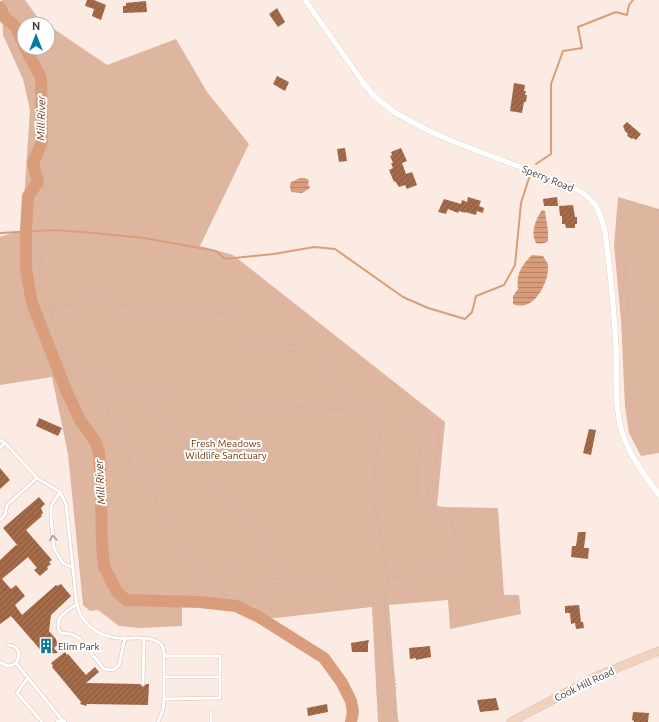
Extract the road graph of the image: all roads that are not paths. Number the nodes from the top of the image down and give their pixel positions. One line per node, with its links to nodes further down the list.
1 (305, 0): 7 (street, Sperry Road)
2 (0, 440): 3 (lane)
3 (6, 444): 4 (lane); 5 (lane)
4 (0, 448)
5 (37, 478): 6 (lane); 8 (lane)
6 (60, 492): 9 (lane); 9 (lane, one-way to 6)
7 (659, 495)
8 (0, 520)
9 (73, 568): 10 (lane)
10 (77, 604): 11 (lane); 11 (lane)
11 (124, 638): 12 (lane)
12 (144, 639): 15 (lane); 21 (lane)
13 (8, 645): 17 (lane)
14 (659, 651): 29 (street, Cook Hill Road)
15 (164, 656): 18 (lane); 19 (lane)
16 (0, 662): 17 (lane)
17 (16, 663): 20 (lane)
18 (164, 677): 19 (lane); 22 (lane)
19 (220, 677): 22 (lane)
20 (28, 678): 24 (lane); 25 (lane)
21 (143, 684)
22 (164, 699): 27 (lane)
23 (211, 712): 28 (lane)
24 (63, 721): 26 (lane)
25 (42, 722)
26 (57, 722)
27 (158, 722)
28 (211, 722)
29 (511, 722)

